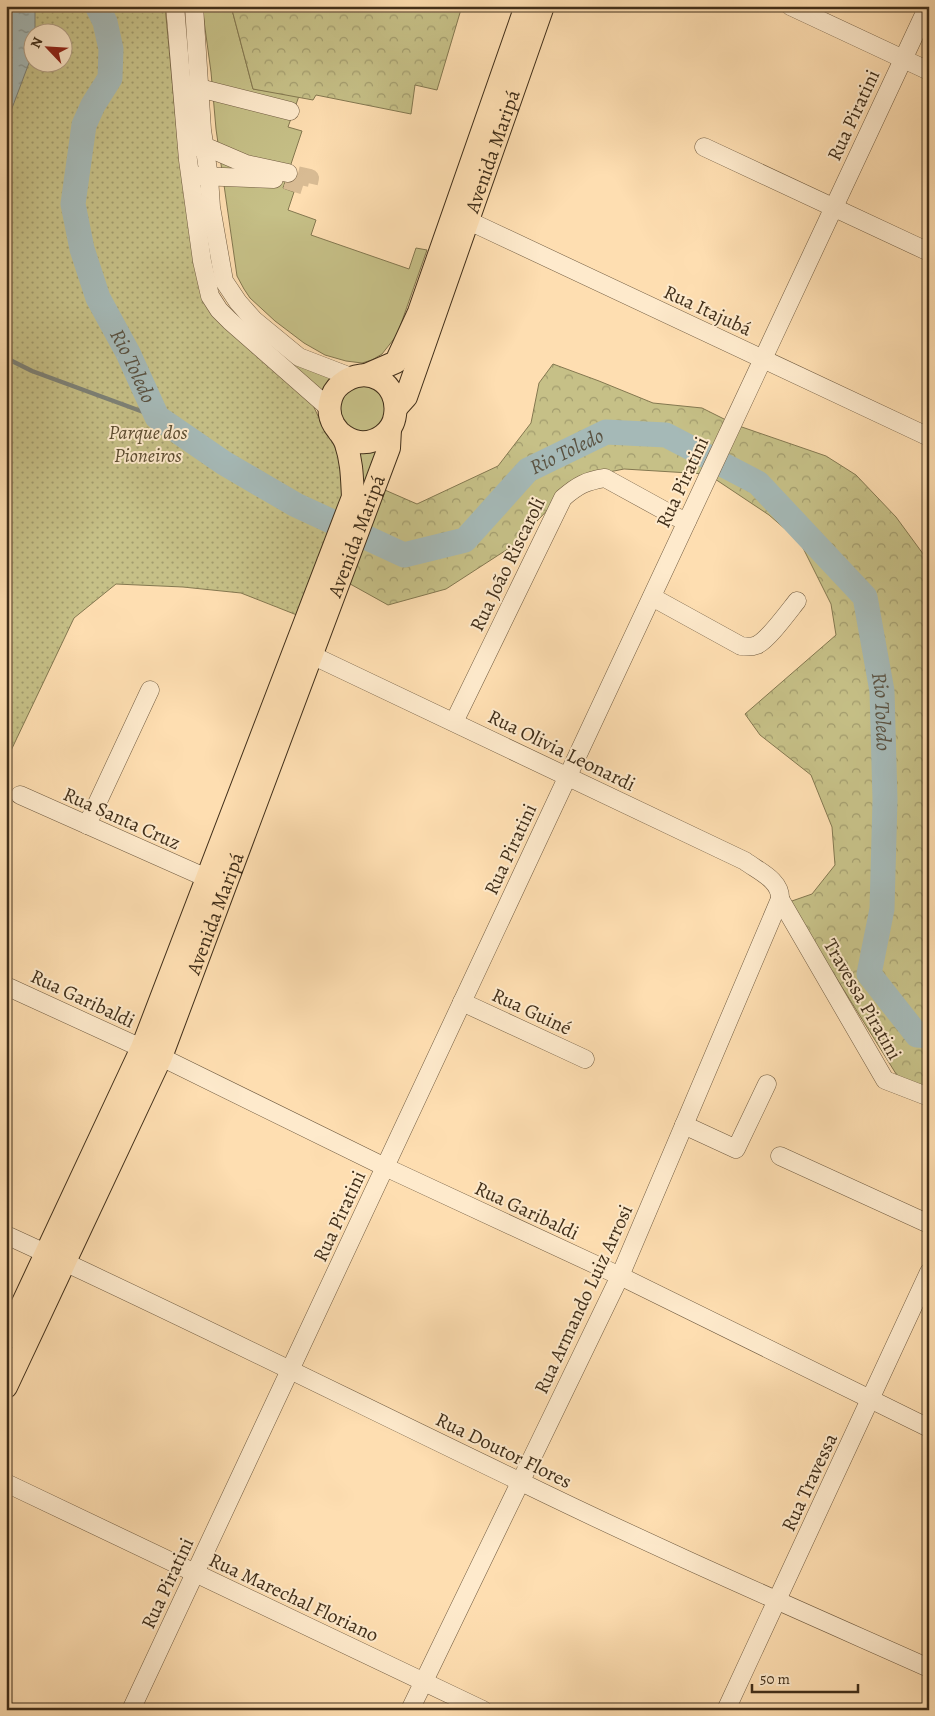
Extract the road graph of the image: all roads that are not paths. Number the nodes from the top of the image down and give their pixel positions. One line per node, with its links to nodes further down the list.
1 (175, 6): 11 (street)
2 (194, 6): 9 (street)
3 (526, 6): 19 (main road, Avenida Maripá)
4 (543, 6): 16 (main road, Avenida Maripá)
5 (790, 6): 7 (street)
6 (928, 6): 7 (street, Rua Piratini)
7 (903, 59): 8 (street); 15 (street, Rua Piratini)
8 (929, 71)
9 (200, 88): 10 (street); 11 (street)
10 (290, 111)
11 (195, 147): 13 (street); 14 (street); 14 (street)
12 (704, 147): 15 (street)
13 (190, 176): 14 (street); 21 (street)
14 (209, 177): 19 (street)
15 (834, 208): 17 (street); 18 (street, Rua Piratini)
16 (469, 221): 18 (street, Rua Itajubá); 20 (main road, Avenida Maripá)
17 (929, 252)
18 (763, 359): 24 (street, Rua Itajubá); 26 (street, Rua Piratini)
19 (359, 376): 20 (main road); 21 (main road)
20 (396, 407): 22 (main road)
21 (329, 408): 23 (main road)
22 (390, 429): 23 (main road); 25 (main road, Avenida Maripá)
23 (339, 432): 25 (main road, Avenida Maripá)
24 (929, 437)
25 (360, 501): 29 (main road, Avenida Maripá)
26 (688, 521): 27 (street, Rua Piratini); 31 (street, Rua João Riscaroli)
27 (652, 596): 28 (street); 32 (street, Rua Piratini)
28 (797, 601)
29 (304, 651): 31 (street, Rua Olivia Leonardi); 35 (main road, Avenida Maripá)
30 (150, 690): 34 (street)
31 (454, 722): 32 (street, Rua Olivia Leonardi)
32 (568, 776): 36 (street, Rua Olivia Leonardi); 38 (street, Rua Piratini)
33 (20, 795): 34 (street, Rua Santa Cruz)
34 (86, 825): 35 (street, Rua Santa Cruz)
35 (216, 882): 39 (main road, Avenida Maripá)
36 (780, 899): 42 (street, Travessa Piratini); 43 (street, Rua Armando Luiz Arrosi)
37 (6, 986): 39 (street, Rua Garibaldi)
38 (462, 1002): 40 (street, Rua Guiné); 45 (street, Rua Piratini)
39 (151, 1053): 45 (street, Rua Garibaldi); 48 (main road, Avenida Maripá)
40 (585, 1059)
41 (767, 1084): 43 (street)
42 (929, 1097)
43 (684, 1125): 50 (street, Rua Armando Luiz Arrosi)
44 (780, 1156): 46 (street)
45 (385, 1168): 50 (street, Rua Garibaldi); 53 (street, Rua Piratini)
46 (929, 1224)
47 (6, 1235): 48 (street, Rua Doutor Flores)
48 (56, 1257): 52 (main road, Avenida Maripá); 53 (street, Rua Doutor Flores); 54 (main road, Avenida Maripá)
49 (929, 1272): 51 (street, Rua Travessa)
50 (620, 1276): 55 (street, Rua Garibaldi); 58 (street, Rua Armando Luiz Arrosi)
51 (921, 1308): 55 (street, Rua Travessa)
52 (6, 1339)
53 (290, 1369): 58 (street, Rua Doutor Flores); 59 (street, Rua Piratini)
54 (6, 1387)
55 (871, 1400): 56 (street, Rua Garibaldi); 60 (street, Rua Travessa)
56 (929, 1428)
57 (6, 1482): 59 (street, Rua Marechal Floriano)
58 (521, 1482): 60 (street, Rua Doutor Flores); 62 (street, Rua Armando Luiz Arrosi)
59 (195, 1573): 62 (street, Rua Marechal Floriano); 63 (street, Rua Piratini)
60 (778, 1601): 61 (street, Rua Doutor Flores); 66 (street, Rua Travessa)
61 (929, 1668)
62 (423, 1682): 64 (street, Rua Armando Luiz Arrosi); 65 (street, Rua Marechal Floriano)
63 (131, 1710)
64 (410, 1710)
65 (483, 1710)
66 (726, 1710)

